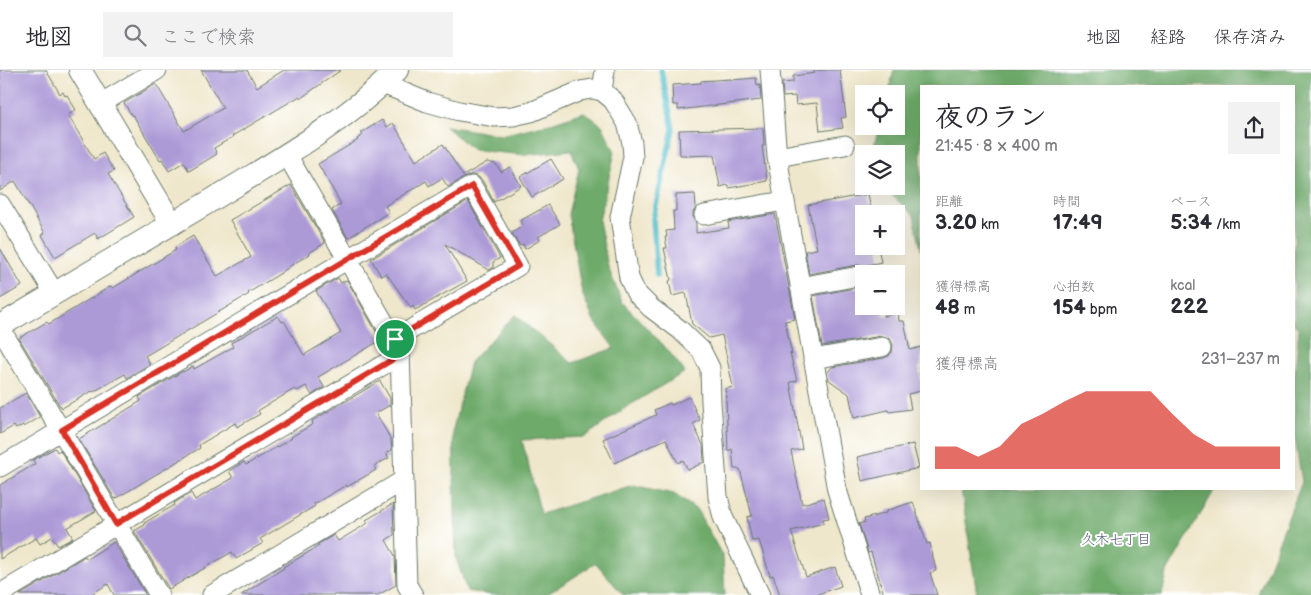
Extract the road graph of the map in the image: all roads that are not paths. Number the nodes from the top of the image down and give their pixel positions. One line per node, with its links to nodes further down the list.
1 (80, 70): 7 (street)
2 (157, 70): 7 (street)
3 (605, 70): 6 (street)
4 (770, 70): 10 (street)
5 (390, 77): 6 (street); 9 (street)
6 (602, 91): 31 (street)
7 (100, 104): 14 (street)
8 (845, 145): 10 (street)
9 (287, 155): 14 (street); 15 (street)
10 (777, 157): 11 (street)
11 (784, 201): 13 (street); 17 (street)
12 (0, 204): 18 (street)
13 (704, 215)
14 (172, 224): 18 (street)
15 (348, 259): 20 (street); 20 (street); 23 (street)
16 (855, 277): 17 (street)
17 (800, 287): 22 (street)
18 (55, 294): 19 (street)
19 (0, 327): 23 (street)
20 (398, 347): 25 (street); 26 (street)
21 (882, 347): 22 (street)
22 (813, 360): 32 (street)
23 (62, 430): 24 (street); 26 (street)
24 (0, 467)
25 (404, 480): 29 (street); 30 (street)
26 (116, 524): 27 (street); 28 (street)
27 (0, 594)
28 (160, 595)
29 (212, 595)
30 (413, 595)
31 (760, 595)
32 (870, 595)

